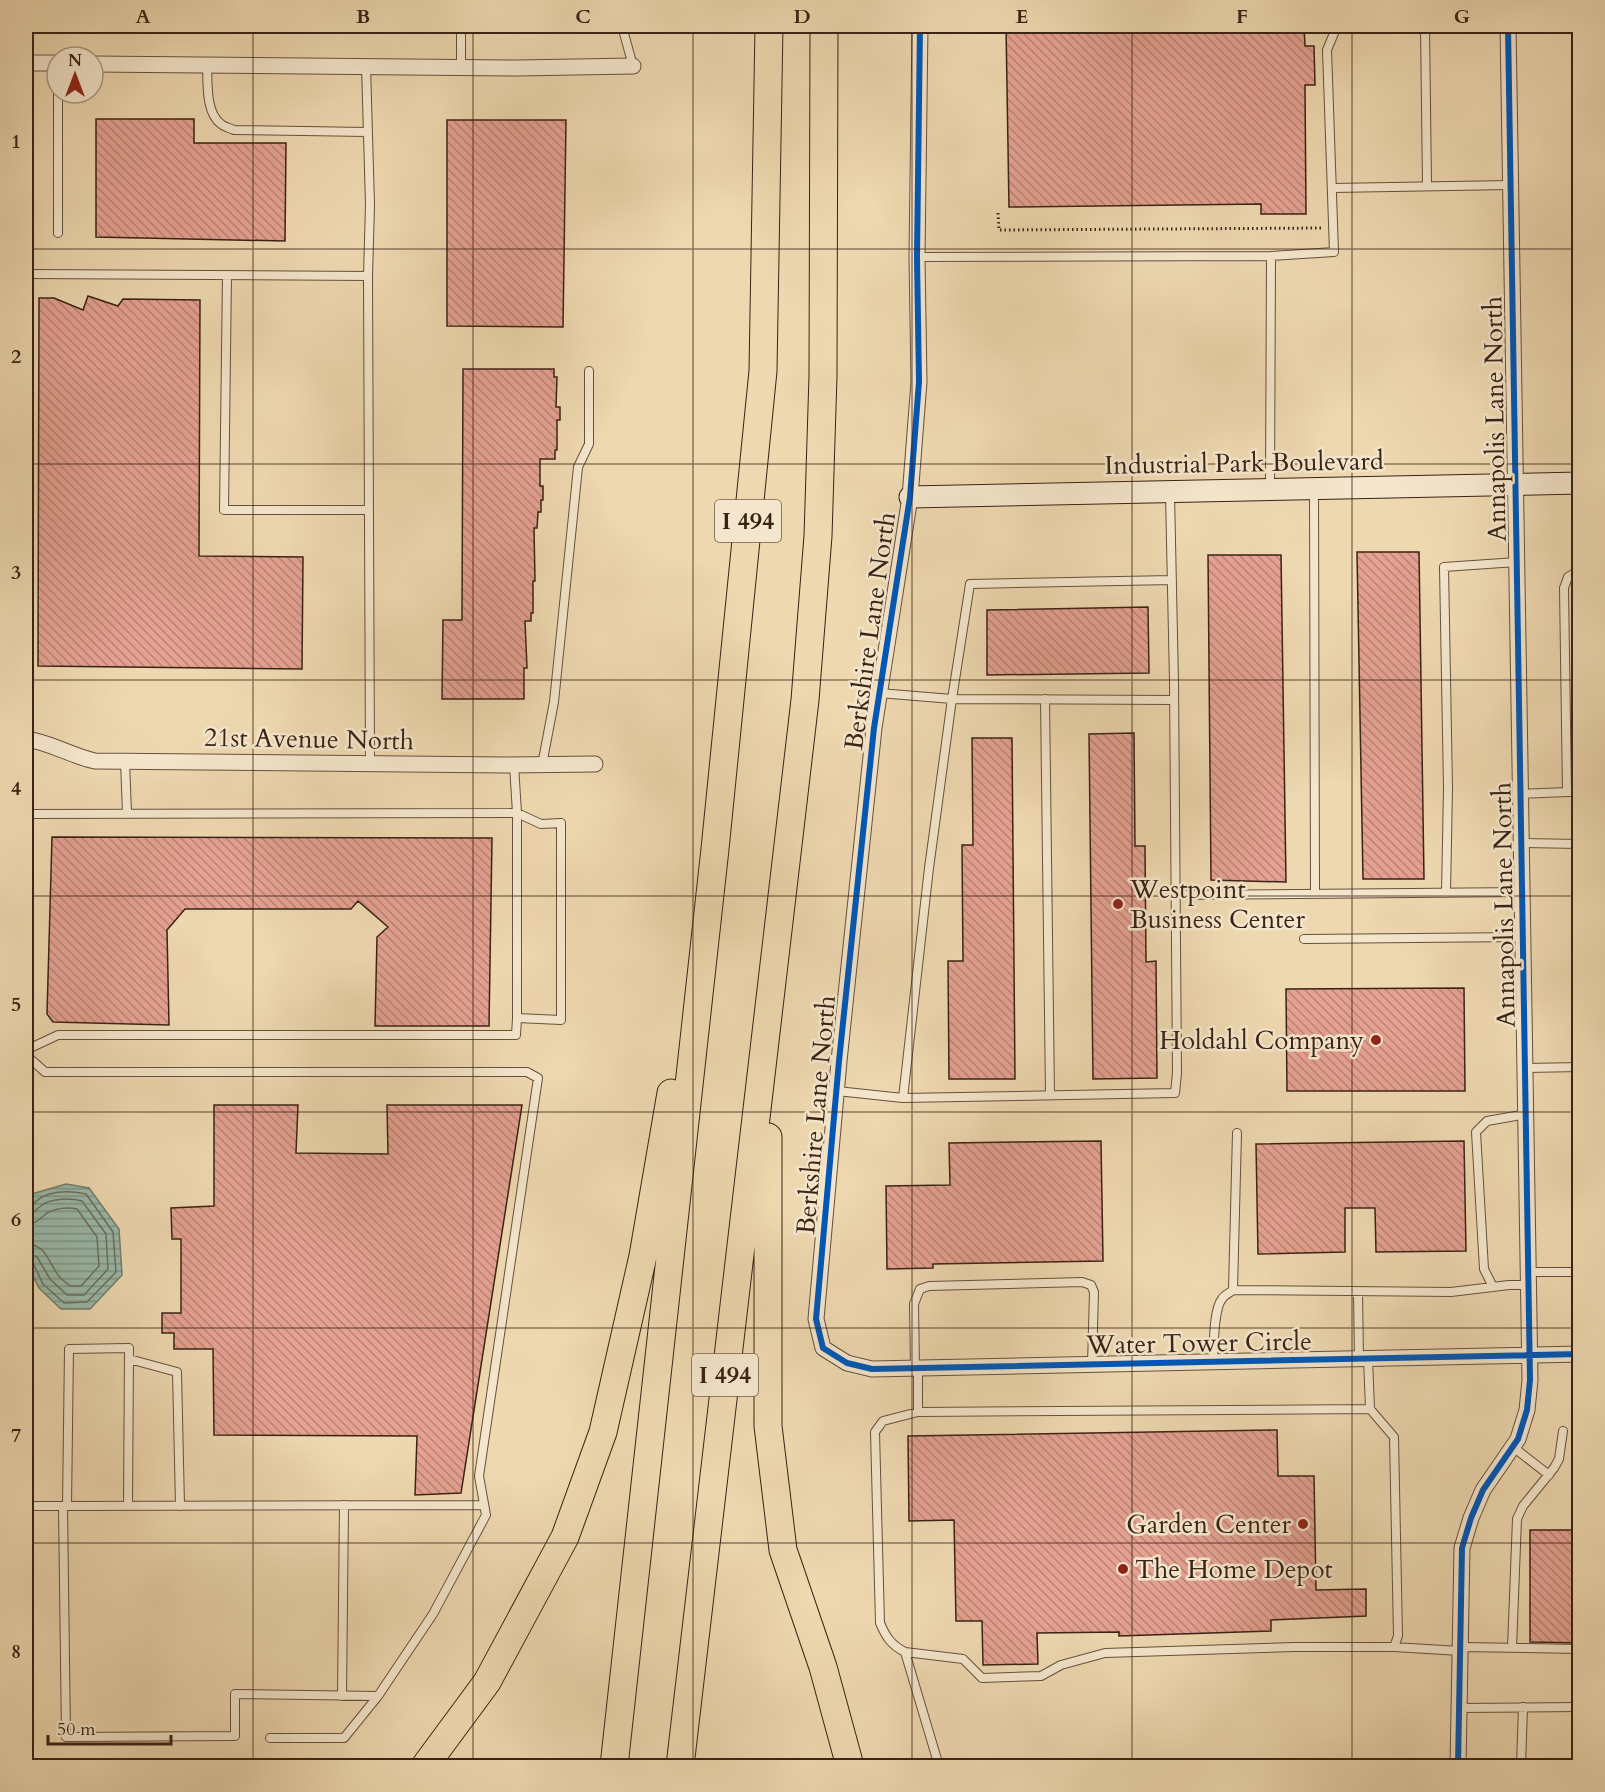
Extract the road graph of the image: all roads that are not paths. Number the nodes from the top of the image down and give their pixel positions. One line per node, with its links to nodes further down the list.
1 (461, 26): 14 (lane)
2 (622, 26): 15 (lane)
3 (769, 26): 63 (highway, I 494)
4 (824, 26): 62 (highway, I 494)
5 (920, 26): 23 (street, Berkshire Lane North)
6 (1337, 26): 20 (lane)
7 (1425, 26): 19 (lane)
8 (1508, 26): 18 (street, Annapolis Lane North)
9 (26, 63): 10 (street)
10 (45, 63)
11 (105, 64): 12 (street)
12 (207, 64): 13 (street); 17 (lane)
13 (366, 66): 14 (street); 17 (lane)
14 (461, 66): 15 (street)
15 (633, 66)
16 (58, 105): 21 (lane)
17 (368, 132): 26 (lane)
18 (1510, 185): 19 (lane); 29 (street, Annapolis Lane North)
19 (1427, 186): 20 (lane)
20 (1333, 188): 22 (lane)
21 (58, 233)
22 (1270, 256): 23 (lane); 30 (lane)
23 (917, 257): 33 (street, Berkshire Lane North)
24 (26, 274): 25 (lane)
25 (227, 275): 26 (lane); 34 (lane)
26 (368, 276): 34 (lane)
27 (589, 371): 47 (lane)
28 (1580, 483): 29 (street, Industrial Park Boulevard)
29 (1515, 485): 31 (street, Industrial Park Boulevard); 35 (street, Annapolis Lane North)
30 (1270, 488): 31 (street, Industrial Park Boulevard); 32 (street, Industrial Park Boulevard)
31 (1314, 488): 58 (lane)
32 (1170, 491): 33 (street, Industrial Park Boulevard); 37 (lane)
33 (910, 497): 38 (street, Berkshire Lane North)
34 (369, 510): 44 (lane)
35 (1517, 562): 50 (street, Annapolis Lane North); 57 (lane)
36 (1580, 570): 48 (lane)
37 (1172, 580): 39 (lane); 41 (lane)
38 (879, 693): 39 (lane); 68 (street, Berkshire Lane North)
39 (952, 699): 40 (lane); 70 (lane)
40 (1045, 699): 41 (lane); 69 (lane)
41 (1174, 700): 59 (lane)
42 (26, 739): 43 (street, 21st Avenue North)
43 (125, 761): 44 (street, 21st Avenue North); 51 (lane)
44 (370, 764): 46 (street, 21st Avenue North)
45 (595, 764): 47 (street, 21st Avenue North)
46 (514, 765): 47 (street, 21st Avenue North); 52 (lane)
47 (542, 765)
48 (1567, 792): 49 (lane); 50 (lane)
49 (1580, 792)
50 (1521, 794): 54 (street, Annapolis Lane North)
51 (127, 813): 52 (lane); 53 (lane)
52 (517, 813): 64 (lane); 64 (lane)
53 (26, 814)
54 (1522, 843): 55 (lane); 56 (street, Annapolis Lane North)
55 (1580, 844)
56 (1523, 892): 57 (lane); 60 (street, Annapolis Lane North)
57 (1446, 893): 58 (lane)
58 (1315, 894): 59 (lane)
59 (1175, 895): 69 (lane)
60 (1524, 937): 61 (lane); 67 (street, Annapolis Lane North)
61 (1304, 939)
62 (772, 984): 110 (highway, I 494); 111 (highway)
63 (696, 1015): 108 (highway); 109 (highway, I 494)
64 (517, 1018): 65 (lane)
65 (26, 1053): 92 (lane)
66 (1580, 1067): 67 (lane)
67 (1526, 1068): 71 (street, Annapolis Lane North)
68 (837, 1091): 70 (lane); 78 (street, Berkshire Lane North)
69 (1050, 1095): 70 (lane)
70 (903, 1098)
71 (1527, 1114): 74 (street, Annapolis Lane North); 75 (lane)
72 (1237, 1133): 76 (lane)
73 (1580, 1272): 74 (lane)
74 (1528, 1278): 75 (lane); 80 (street, Annapolis Lane North)
75 (1493, 1287): 77 (lane)
76 (1233, 1290): 77 (lane); 83 (lane)
77 (1358, 1293): 82 (lane)
78 (823, 1348): 85 (street, Water Tower Circle)
79 (1580, 1354): 80 (street, Water Tower Circle)
80 (1530, 1355): 82 (street, Water Tower Circle); 89 (street, Annapolis Lane North)
81 (129, 1359): 94 (lane); 95 (lane); 96 (lane)
82 (1363, 1359): 83 (street, Water Tower Circle); 86 (lane)
83 (1213, 1362): 84 (street, Water Tower Circle)
84 (1092, 1364): 85 (street, Water Tower Circle); 85 (lane)
85 (916, 1368): 87 (lane)
86 (1370, 1409): 87 (lane); 97 (lane)
87 (918, 1412): 101 (lane)
88 (1563, 1431): 90 (lane)
89 (1513, 1447): 90 (lane); 99 (street, Annapolis Lane North)
90 (1549, 1475): 98 (lane)
91 (344, 1505): 92 (lane); 96 (lane); 102 (lane)
92 (484, 1505): 103 (lane)
93 (26, 1506): 94 (lane)
94 (65, 1506): 95 (lane); 102 (lane)
95 (128, 1506): 96 (lane)
96 (180, 1506)
97 (1394, 1647): 99 (lane); 101 (lane)
98 (1512, 1648): 99 (lane); 100 (lane)
99 (1460, 1649): 106 (street, Annapolis Lane North)
100 (1580, 1649)
101 (905, 1652): 112 (lane)
102 (342, 1696): 103 (lane)
103 (378, 1696): 107 (lane)
104 (1523, 1707): 105 (lane); 106 (lane); 114 (lane)
105 (1580, 1707)
106 (1458, 1708): 113 (street, Annapolis Lane North)
107 (270, 1738)
108 (426, 1767)
109 (614, 1767)
110 (680, 1767)
111 (850, 1767)
112 (939, 1767)
113 (1458, 1767)
114 (1521, 1767)

